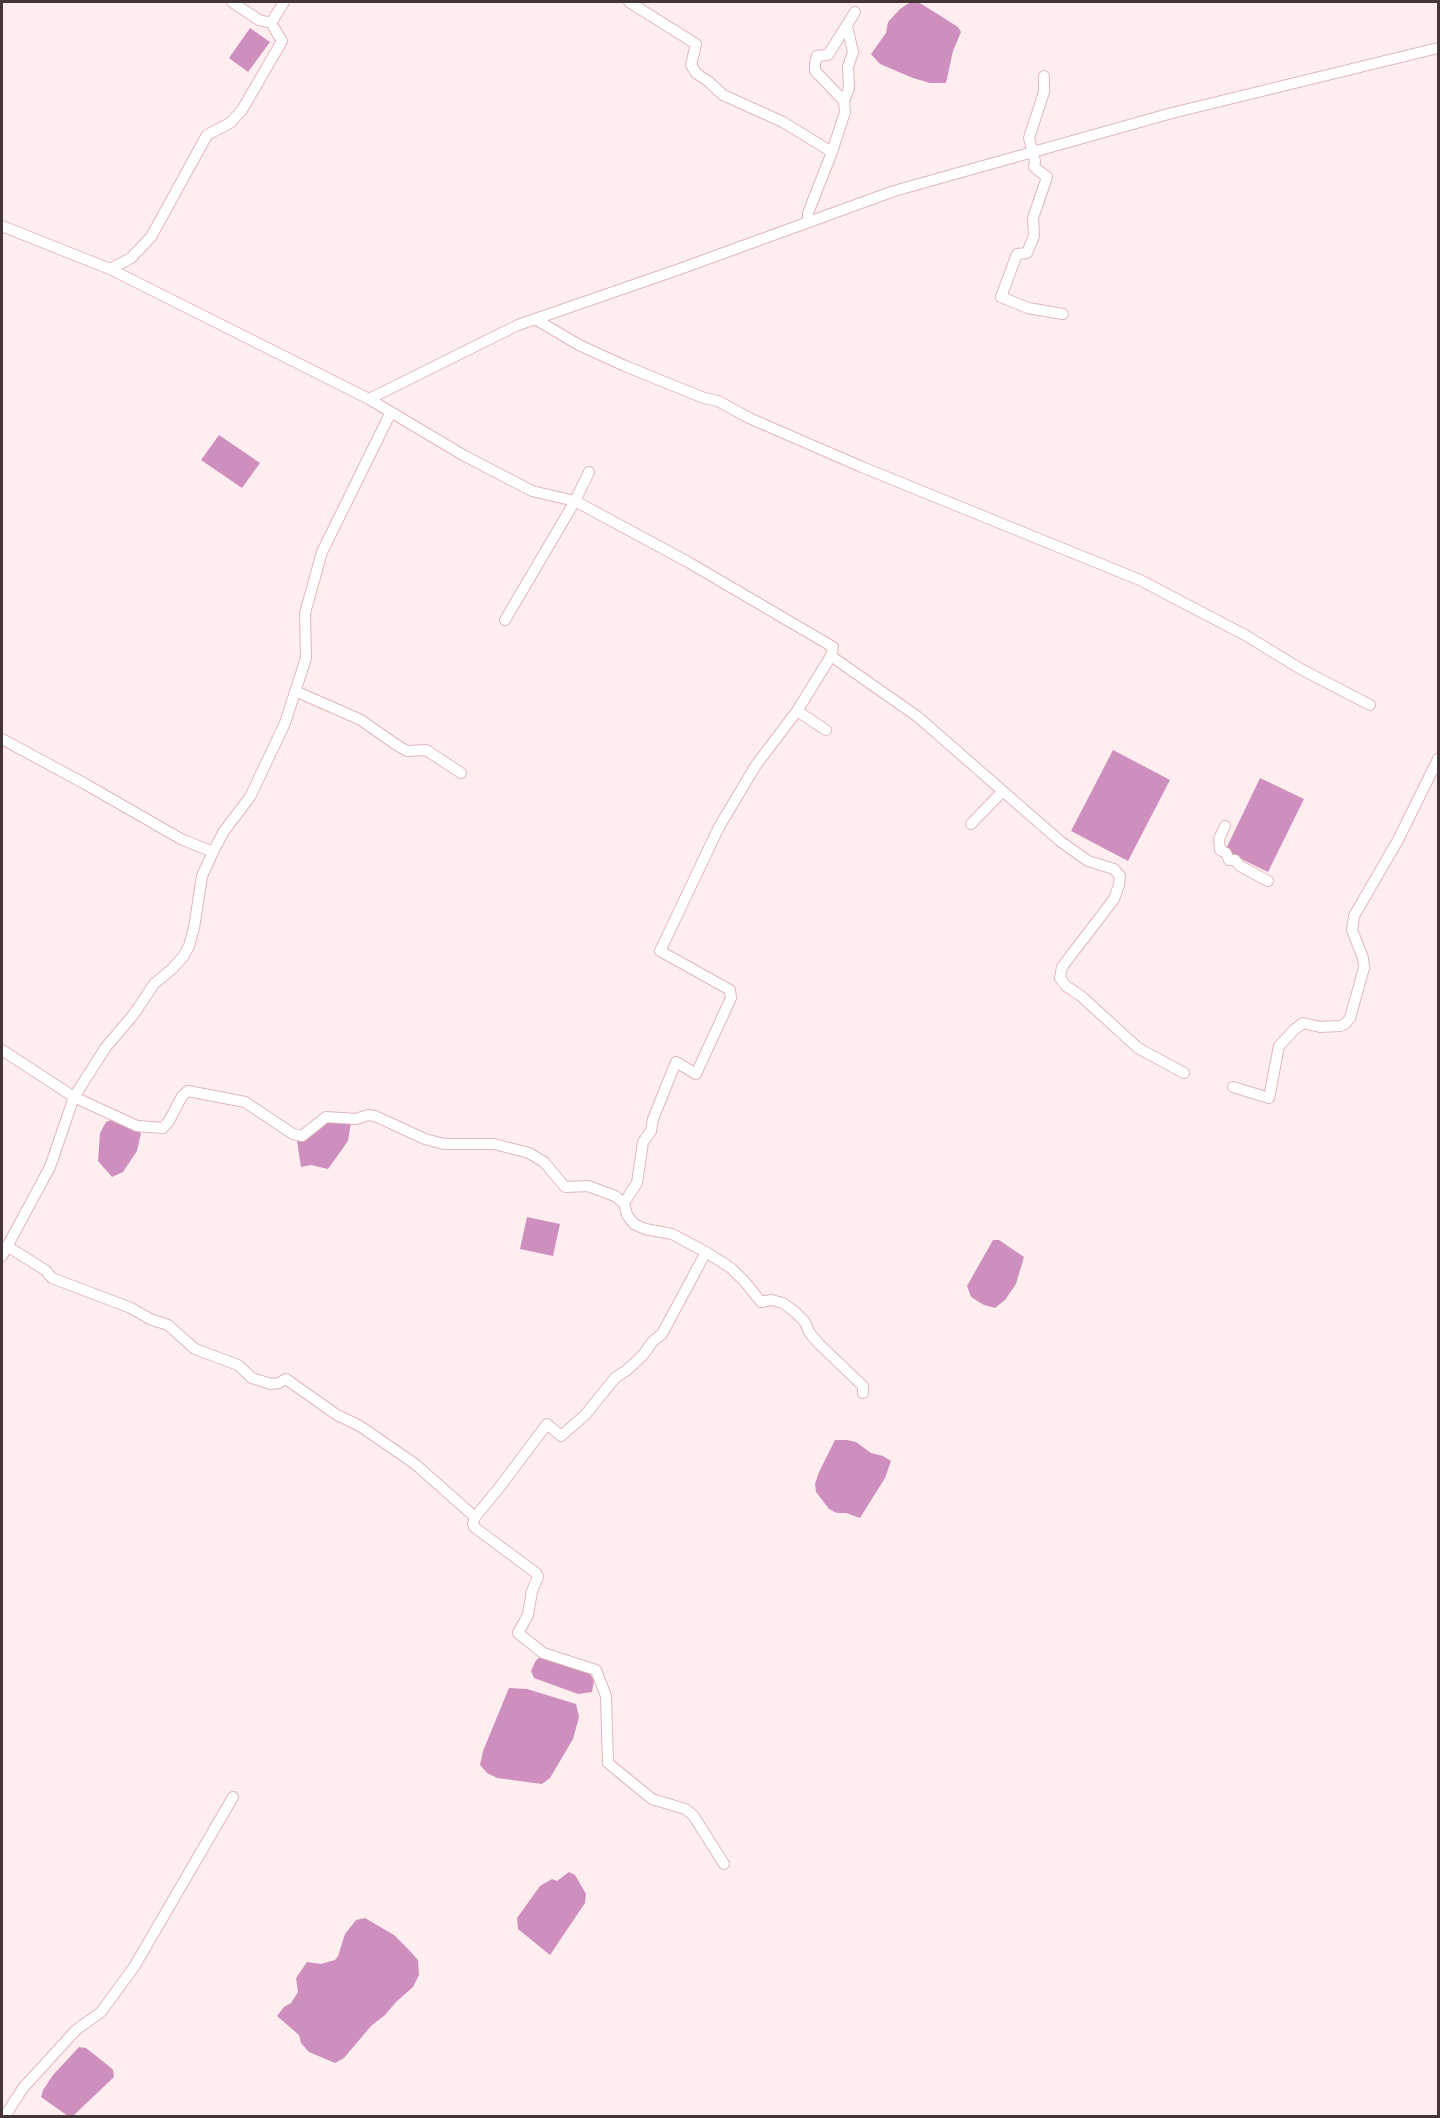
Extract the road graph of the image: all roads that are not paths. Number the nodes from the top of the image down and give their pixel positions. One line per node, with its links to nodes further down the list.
1 (232, 2): 5 (street)
2 (284, 2): 5 (street)
3 (630, 2): 10 (street)
4 (855, 12): 6 (street)
5 (271, 22): 14 (street)
6 (845, 29): 9 (street); 9 (street)
7 (1438, 48): 11 (street)
8 (1044, 76): 11 (street)
9 (844, 101): 10 (street)
10 (832, 152): 12 (street)
11 (1033, 152): 12 (street); 15 (street)
12 (808, 222): 16 (street)
13 (2, 226): 14 (street)
14 (110, 269): 17 (street)
15 (1063, 314)
16 (535, 319): 17 (street); 24 (street)
17 (369, 399): 18 (street)
18 (391, 412): 20 (street); 23 (street)
19 (589, 472): 20 (street)
20 (575, 501): 21 (street); 22 (street)
21 (505, 620)
22 (831, 656): 25 (street); 30 (street)
23 (295, 691): 29 (street); 33 (street)
24 (1370, 705)
25 (797, 711): 26 (street); 39 (street)
26 (826, 730)
27 (2, 739): 33 (street)
28 (1438, 759): 37 (street)
29 (461, 773)
30 (1003, 791): 31 (street); 36 (street)
31 (971, 824)
32 (1225, 826): 34 (street)
33 (213, 852): 38 (street)
34 (1268, 881)
35 (2, 1050): 38 (street)
36 (1184, 1074)
37 (1233, 1087)
38 (74, 1097): 39 (street); 40 (street)
39 (624, 1203): 41 (street)
40 (4, 1251): 43 (street)
41 (706, 1252): 42 (street); 43 (street)
42 (863, 1393)
43 (475, 1517): 45 (street)
44 (233, 1797): 46 (street)
45 (724, 1864)
46 (5, 2116)

